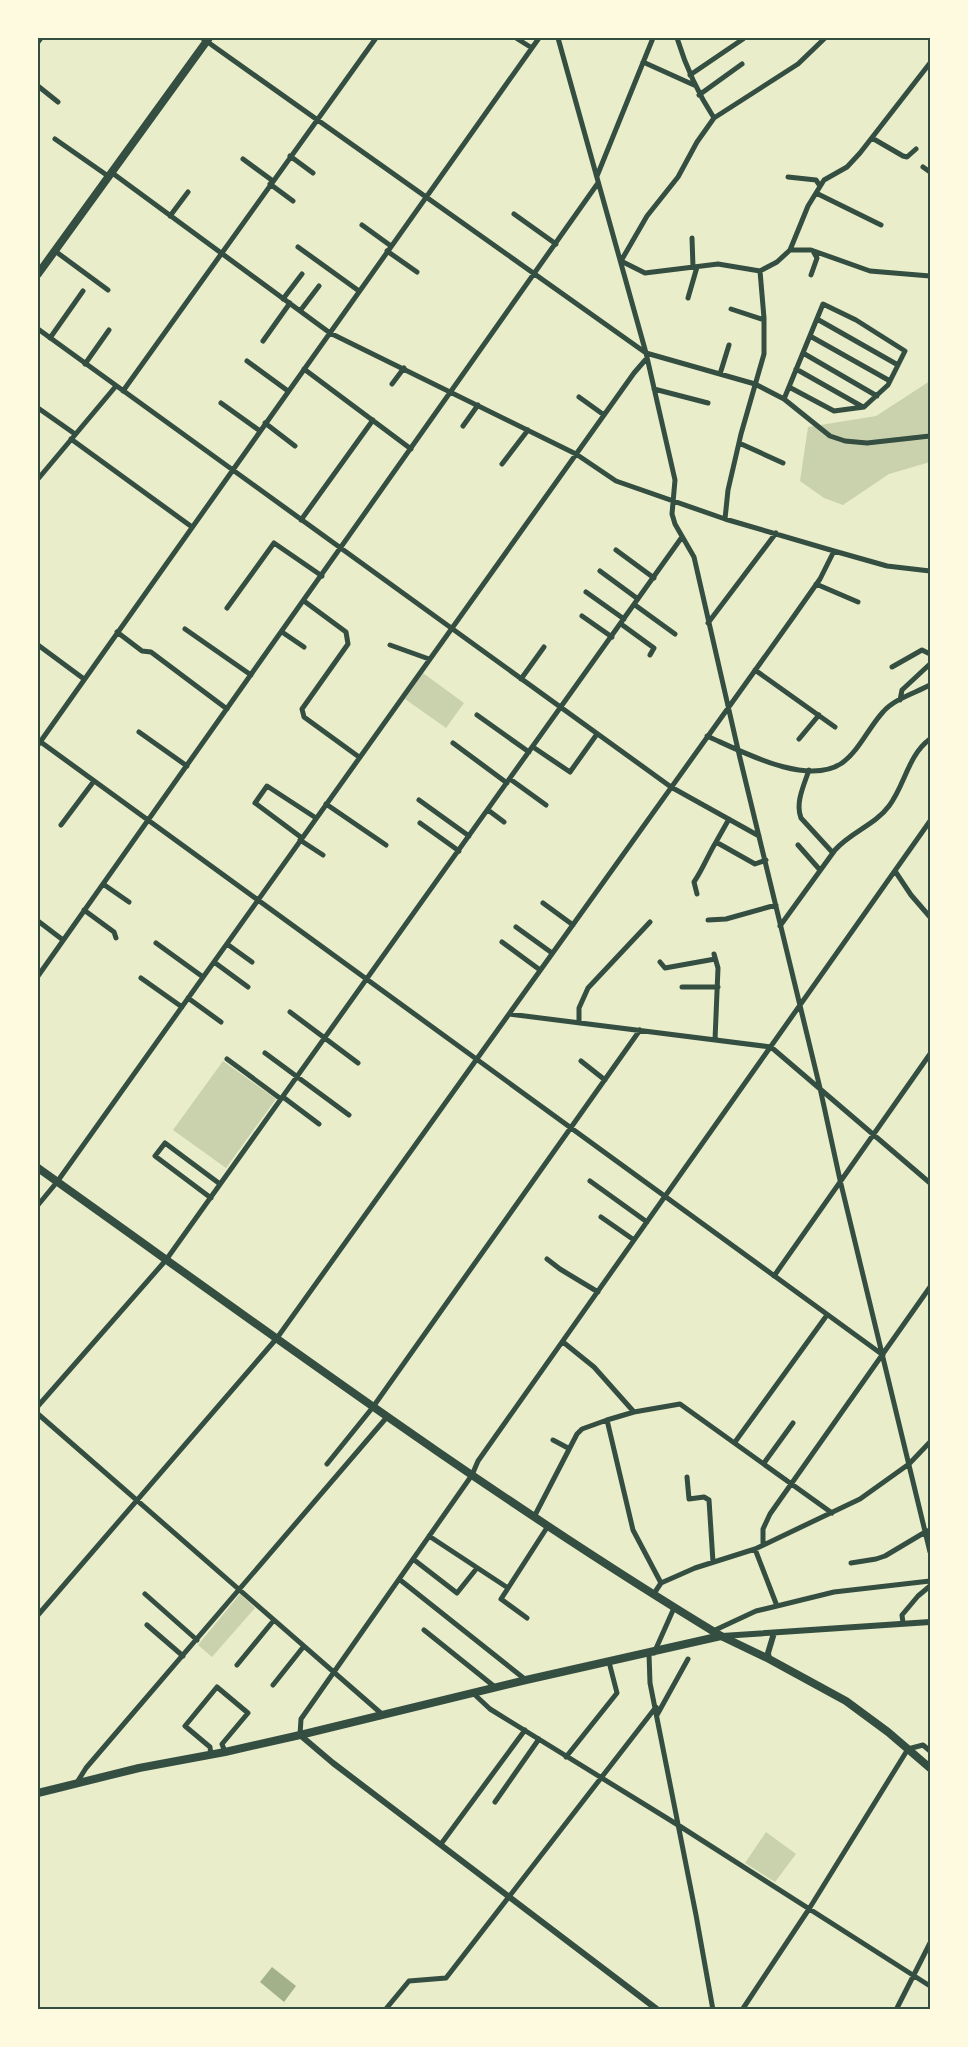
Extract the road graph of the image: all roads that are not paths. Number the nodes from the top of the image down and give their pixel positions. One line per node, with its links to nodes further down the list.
1 (41, 38): 11 (street)
2 (206, 38): 24 (street); 33 (main road)
3 (376, 38): 24 (street)
4 (516, 38): 12 (street)
5 (539, 38): 12 (street)
6 (558, 38): 34 (street)
7 (653, 38): 13 (street)
8 (677, 38): 17 (street)
9 (825, 38): 23 (street)
10 (743, 39): 17 (street)
11 (38, 42)
12 (532, 48): 41 (street)
13 (643, 62): 19 (street); 34 (street)
14 (930, 63): 16 (street)
15 (742, 64): 21 (street)
16 (924, 72): 18 (street); 25 (street)
17 (690, 75): 19 (street)
18 (930, 78)
19 (695, 85): 21 (street)
20 (38, 86): 22 (street)
21 (699, 95): 23 (street)
22 (58, 102)
23 (714, 118): 55 (street)
24 (316, 120): 28 (street); 41 (street)
25 (872, 138): 27 (street); 38 (street)
26 (55, 139): 33 (street)
27 (916, 149)
28 (290, 156): 32 (street); 36 (street)
29 (243, 159): 36 (street)
30 (923, 167): 31 (street)
31 (930, 172)
32 (313, 173)
33 (110, 174): 44 (street); 52 (main road)
34 (597, 176): 37 (street)
35 (788, 177): 38 (street)
36 (271, 182): 42 (street); 54 (street)
37 (598, 183): 48 (street); 55 (street)
38 (820, 186): 40 (street)
39 (188, 192): 44 (street)
40 (816, 193): 46 (street); 51 (street)
41 (426, 197): 50 (street); 60 (street)
42 (293, 201)
43 (514, 214): 48 (street)
44 (170, 216): 54 (street)
45 (362, 225): 50 (street)
46 (881, 225)
47 (692, 238): 56 (street)
48 (556, 244): 60 (street)
49 (298, 247): 67 (street)
50 (389, 249): 58 (street); 67 (street)
51 (790, 250): 53 (street); 57 (street)
52 (55, 251): 61 (main road); 65 (street)
53 (813, 251): 62 (street); 63 (street)
54 (221, 254): 69 (street); 97 (street)
55 (621, 261): 56 (street); 83 (street)
56 (695, 267): 57 (street); 68 (street)
57 (760, 271): 74 (street)
58 (417, 272)
59 (302, 273): 69 (street)
60 (536, 273): 83 (street); 99 (street)
61 (38, 274)
62 (811, 275)
63 (930, 276)
64 (319, 286): 72 (street)
65 (108, 290)
66 (83, 291): 79 (street)
67 (359, 291): 77 (street)
68 (688, 298)
69 (283, 299): 70 (street)
70 (290, 303): 72 (street); 80 (street)
71 (731, 309): 74 (street)
72 (300, 311): 77 (street)
73 (817, 319): 78 (street); 86 (street); 86 (street)
74 (764, 320): 93 (street)
75 (38, 329): 79 (street)
76 (109, 330): 85 (street)
77 (330, 333): 87 (street); 88 (street)
78 (810, 336): 82 (street); 91 (street)
79 (50, 338): 85 (street)
80 (263, 340)
81 (729, 345): 90 (street)
82 (803, 353): 89 (street); 100 (street)
83 (646, 356): 90 (street); 96 (street); 108 (street)
84 (247, 361): 98 (street)
85 (86, 364): 94 (street)
86 (898, 365): 91 (street)
87 (304, 369): 98 (street); 109 (street)
88 (404, 369): 92 (street); 99 (street)
89 (796, 369): 95 (street); 106 (street)
90 (720, 374): 93 (street)
91 (890, 381): 100 (street)
92 (392, 384)
93 (755, 384): 102 (street); 116 (street)
94 (116, 386): 97 (street); 114 (street)
95 (789, 387): 102 (street); 106 (street)
96 (654, 389): 104 (street); 124 (street)
97 (123, 391): 122 (street)
98 (288, 391): 110 (street)
99 (452, 392): 105 (street); 118 (street)
100 (877, 396): 106 (street)
101 (579, 397): 108 (street)
102 (784, 399): 115 (street)
103 (221, 402): 113 (street)
104 (708, 403)
105 (478, 405): 111 (street); 112 (street)
106 (864, 407)
107 (38, 408): 114 (street)
108 (604, 414): 119 (street)
109 (373, 420): 118 (street); 126 (street)
110 (265, 423): 113 (street); 117 (street)
111 (463, 426)
112 (528, 430): 119 (street); 121 (street)
113 (260, 431): 122 (street)
114 (73, 436): 123 (street); 127 (street)
115 (930, 436)
116 (739, 443): 120 (street); 125 (street)
117 (295, 446)
118 (411, 449): 130 (street)
119 (576, 454): 124 (street); 147 (street)
120 (783, 463)
121 (502, 464)
122 (232, 469): 126 (street); 127 (street)
123 (38, 479)
124 (674, 501): 125 (street); 129 (street)
125 (725, 519): 128 (street)
126 (301, 520): 130 (street)
127 (192, 527): 148 (street)
128 (776, 533): 132 (street); 145 (street)
129 (682, 537): 136 (street); 145 (street)
130 (340, 549): 135 (street); 147 (street)
131 (616, 550): 136 (street)
132 (834, 551): 134 (street); 137 (street)
133 (600, 571): 140 (street)
134 (930, 571)
135 (321, 576): 139 (street); 142 (street)
136 (654, 578): 140 (street)
137 (816, 584): 141 (street); 161 (street)
138 (586, 592): 144 (street)
139 (304, 601): 149 (street); 182 (street)
140 (637, 602): 144 (street); 150 (street)
141 (858, 602)
142 (227, 608)
143 (582, 616): 151 (street)
144 (622, 622): 151 (street); 157 (street)
145 (708, 623): 167 (street)
146 (185, 629): 162 (street)
147 (451, 629): 158 (street); 164 (street)
148 (117, 632): 163 (street); 169 (street)
149 (282, 632): 154 (street); 162 (street)
150 (675, 634)
151 (612, 637): 168 (street)
152 (38, 645): 163 (street)
153 (390, 645): 158 (street)
154 (304, 647)
155 (544, 647): 164 (street)
156 (930, 654): 160 (street)
157 (650, 655)
158 (429, 659): 182 (street)
159 (930, 664): 166 (street)
160 (892, 667)
161 (755, 670): 167 (street); 171 (street)
162 (251, 675): 169 (street)
163 (84, 679): 178 (street)
164 (521, 679): 168 (street)
165 (930, 685): 166 (street)
166 (900, 700): 184 (street)
167 (728, 707): 175 (street); 181 (street)
168 (561, 708): 174 (street); 180 (street)
169 (227, 709): 183 (street)
170 (477, 714): 180 (street)
171 (819, 716): 172 (street); 176 (street)
172 (835, 727)
173 (139, 732): 183 (street)
174 (597, 734): 180 (street); 187 (street)
175 (707, 736): 181 (street); 187 (street)
176 (799, 739)
177 (930, 740): 206 (street)
178 (38, 742): 185 (street)
179 (453, 743): 186 (street)
180 (531, 749): 186 (street)
181 (738, 750): 184 (street); 200 (street)
182 (359, 757): 189 (street)
183 (187, 766): 194 (street)
184 (809, 770): 206 (street)
185 (94, 781): 194 (street); 198 (street)
186 (509, 781): 190 (street); 191 (street)
187 (671, 787): 193 (street); 222 (street)
188 (419, 800): 199 (street)
189 (326, 804): 192 (street); 203 (street)
190 (546, 805)
191 (488, 810): 196 (street); 199 (street)
192 (316, 818): 201 (street); 201 (street)
193 (729, 819): 200 (street); 202 (street)
194 (148, 820): 211 (street); 213 (street)
195 (930, 821): 210 (street)
196 (504, 822)
197 (420, 823): 205 (street)
198 (61, 825)
199 (469, 836): 205 (street)
200 (759, 836): 208 (street)
201 (301, 839): 207 (street); 213 (street)
202 (716, 842): 208 (street); 212 (street)
203 (386, 845)
204 (798, 845): 209 (street)
205 (459, 851): 238 (street)
206 (833, 853): 209 (street)
207 (323, 855)
208 (766, 860): 216 (street)
209 (820, 870): 223 (street)
210 (895, 871): 218 (street); 243 (street)
211 (103, 884): 214 (street); 217 (street)
212 (697, 894)
213 (258, 900): 229 (street); 238 (street)
214 (129, 903)
215 (543, 903): 222 (street)
216 (776, 905): 219 (street); 223 (street)
217 (84, 910): 225 (street); 226 (street)
218 (930, 917)
219 (708, 920)
220 (38, 921): 226 (street)
221 (650, 922): 248 (street)
222 (573, 925): 230 (street)
223 (780, 926): 243 (street)
224 (516, 927): 230 (street)
225 (116, 938)
226 (63, 940): 235 (street)
227 (502, 942): 234 (street)
228 (156, 943): 236 (street)
229 (227, 944): 231 (street); 232 (street)
230 (552, 953): 234 (street)
231 (214, 962): 236 (street); 239 (street)
232 (252, 962)
233 (660, 962): 241 (street)
234 (540, 970): 246 (street)
235 (38, 976)
236 (203, 977): 242 (street)
237 (141, 978): 244 (street)
238 (367, 979): 250 (street); 256 (street)
239 (248, 987)
240 (682, 987): 241 (street)
241 (718, 987): 251 (street)
242 (188, 998): 244 (street); 247 (street)
243 (800, 1005): 252 (street); 261 (street)
244 (182, 1007): 270 (street)
245 (290, 1012): 250 (street)
246 (509, 1014): 248 (street); 256 (street)
247 (221, 1022)
248 (579, 1023): 249 (street)
249 (640, 1030): 251 (street); 260 (street)
250 (325, 1038): 258 (street); 259 (street)
251 (715, 1040): 252 (street)
252 (771, 1047): 261 (street); 273 (street)
253 (265, 1053): 259 (street)
254 (930, 1054): 266 (street)
255 (227, 1059): 262 (street)
256 (477, 1059): 265 (street); 285 (street)
257 (581, 1061): 260 (street)
258 (358, 1063)
259 (297, 1077): 262 (street); 263 (street)
260 (605, 1080): 265 (street)
261 (820, 1088): 266 (street); 268 (street)
262 (282, 1098): 264 (street); 271 (street)
263 (349, 1115)
264 (319, 1124)
265 (571, 1129): 273 (street); 289 (street)
266 (873, 1135): 268 (street); 272 (street)
267 (38, 1168): 270 (main road)
268 (840, 1180): 281 (street); 287 (street)
269 (591, 1181): 277 (street)
270 (57, 1182): 275 (street); 280 (main road)
271 (220, 1184): 274 (street); 274 (street)
272 (930, 1184)
273 (664, 1197): 277 (street); 281 (street)
274 (211, 1198): 280 (street)
275 (38, 1205)
276 (601, 1217): 278 (street)
277 (647, 1222): 278 (street)
278 (634, 1240): 283 (street)
279 (547, 1259): 283 (street)
280 (166, 1260): 285 (main road); 288 (street)
281 (774, 1276): 284 (street)
282 (930, 1287): 287 (street)
283 (598, 1292): 286 (street)
284 (827, 1315): 287 (street); 296 (street)
285 (277, 1338): 289 (main road); 305 (street)
286 (563, 1342): 290 (street); 302 (street)
287 (883, 1356): 301 (street); 304 (street)
288 (38, 1406)
289 (373, 1407): 292 (main road); 300 (street)
290 (634, 1412): 293 (street); 296 (street)
291 (38, 1414): 305 (street)
292 (387, 1417): 302 (main road); 323 (street)
293 (607, 1420): 298 (street); 320 (street)
294 (793, 1423): 299 (street)
295 (553, 1440): 298 (street)
296 (735, 1442): 299 (street)
297 (930, 1442): 301 (street)
298 (568, 1448): 307 (street)
299 (764, 1463): 304 (street)
300 (327, 1464)
301 (909, 1464): 306 (street); 309 (street)
302 (472, 1475): 307 (main road); 310 (street)
303 (687, 1477): 315 (street)
304 (792, 1482): 306 (street); 311 (street)
305 (137, 1501): 323 (street); 328 (street)
306 (832, 1513): 311 (street)
307 (534, 1517): 308 (main road)
308 (548, 1526): 322 (street); 325 (main road)
309 (927, 1531): 313 (street); 316 (street)
310 (429, 1536): 314 (street); 317 (street)
311 (763, 1545): 312 (street)
312 (755, 1549): 315 (street); 326 (street)
313 (930, 1552)
314 (413, 1559): 317 (street); 318 (street)
315 (713, 1562): 320 (street)
316 (851, 1563)
317 (477, 1568): 322 (street)
318 (399, 1579): 346 (street); 347 (street)
319 (930, 1581): 326 (street)
320 (661, 1583): 325 (street)
321 (930, 1586): 332 (street)
322 (508, 1588): 329 (street)
323 (239, 1590): 330 (street); 338 (street)
324 (145, 1594): 338 (street)
325 (653, 1595): 327 (main road)
326 (777, 1606): 335 (street)
327 (674, 1608): 335 (main road); 340 (street)
328 (38, 1615)
329 (527, 1618)
330 (274, 1620): 339 (street); 345 (street)
331 (930, 1622): 332 (street)
332 (903, 1623): 336 (street)
333 (147, 1625): 341 (street)
334 (424, 1630): 349 (street)
335 (712, 1631): 337 (main road)
336 (774, 1633): 337 (street); 343 (street)
337 (721, 1636): 340 (main road); 343 (main road)
338 (197, 1640): 341 (street)
339 (304, 1646): 346 (street); 348 (street)
340 (651, 1653): 344 (main road); 351 (street)
341 (183, 1656): 364 (street)
342 (688, 1659): 353 (street)
343 (769, 1659): 357 (main road)
344 (609, 1662): 347 (main road); 361 (street)
345 (237, 1665)
346 (334, 1672): 352 (street); 355 (street)
347 (526, 1680): 349 (main road)
348 (273, 1684)
349 (496, 1688): 350 (main road)
350 (474, 1694): 352 (main road); 354 (street)
351 (656, 1707): 353 (street); 363 (street)
352 (383, 1715): 355 (main road)
353 (657, 1715): 367 (street)
354 (525, 1730): 356 (street); 368 (street)
355 (300, 1735): 359 (main road); 368 (street)
356 (539, 1739): 361 (street); 366 (street)
357 (908, 1749): 358 (street); 362 (main road); 370 (street)
358 (930, 1751)
359 (225, 1752): 360 (main road); 360 (street)
360 (212, 1755): 364 (main road)
361 (567, 1757): 363 (street)
362 (930, 1768)
363 (602, 1779): 367 (street); 369 (street)
364 (76, 1785): 365 (main road)
365 (38, 1793)
366 (495, 1802)
367 (678, 1825): 370 (street); 376 (street)
368 (441, 1844): 369 (street)
369 (510, 1897): 374 (street); 375 (street)
370 (809, 1909): 372 (street); 377 (street)
371 (930, 1943): 372 (street)
372 (914, 1976): 373 (street); 378 (street)
373 (930, 1986)
374 (385, 2010)
375 (658, 2010)
376 (713, 2010)
377 (742, 2010)
378 (896, 2010)

